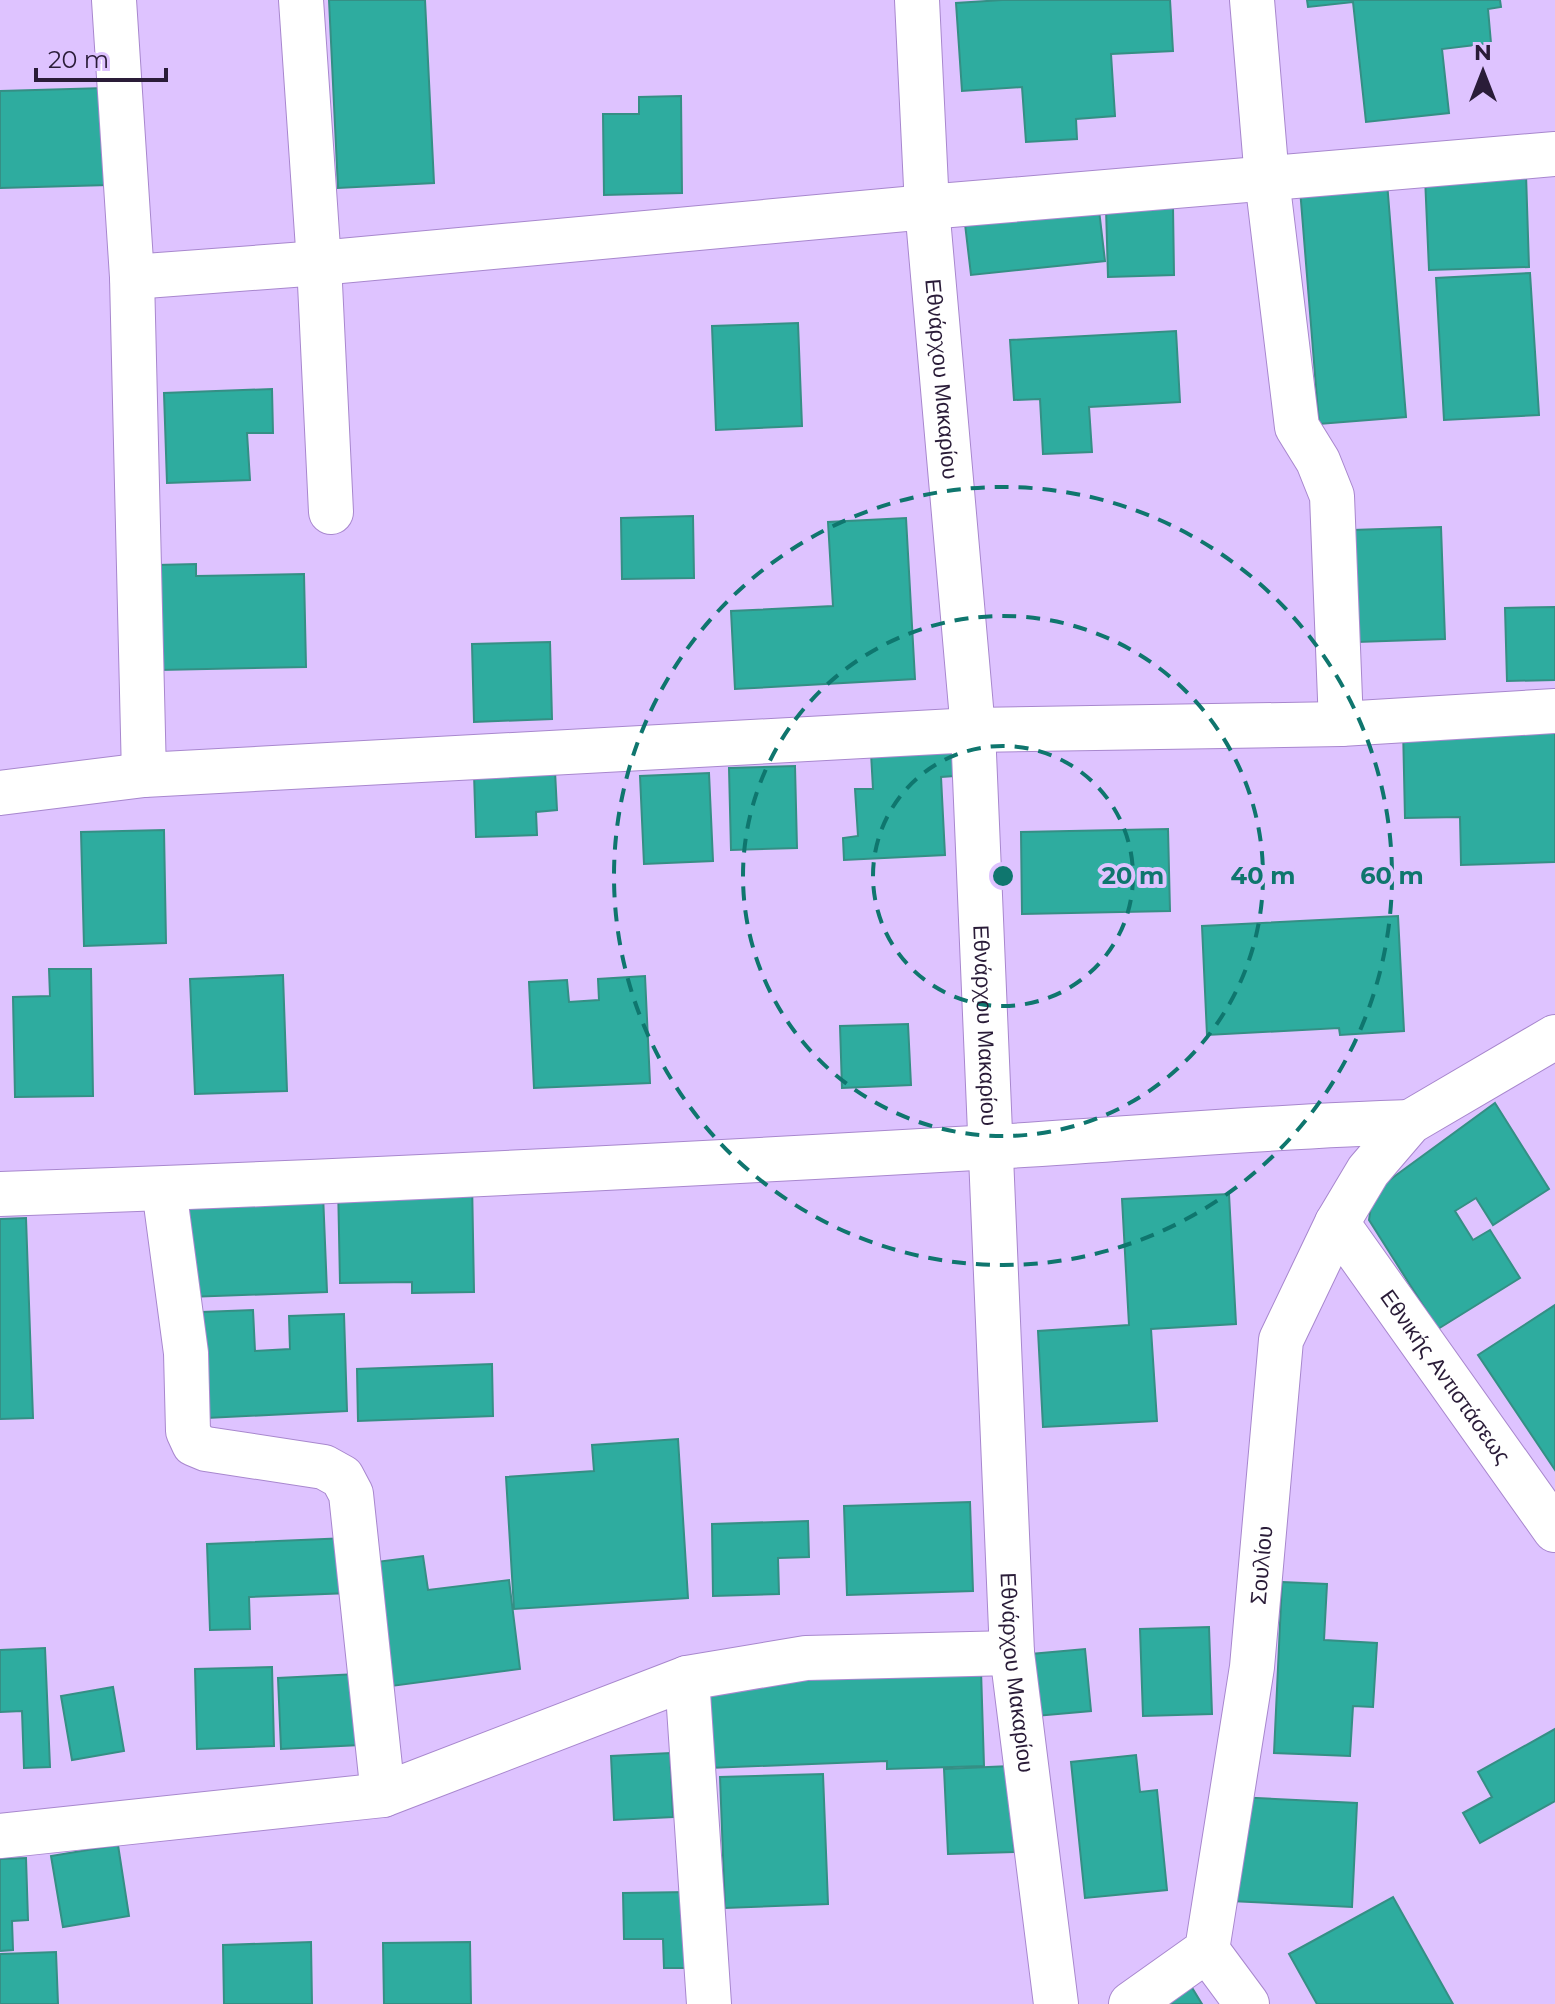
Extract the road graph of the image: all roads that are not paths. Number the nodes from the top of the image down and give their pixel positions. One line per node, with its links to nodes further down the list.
1 (114, 0): 9 (street)
2 (301, 0): 8 (street)
3 (917, 0): 7 (street, Εθνάρχου Μακαρίου)
4 (1252, 0): 6 (street)
5 (1555, 154): 6 (street)
6 (1267, 179): 7 (street); 12 (street)
7 (927, 207): 8 (street); 13 (street, Εθνάρχου Μακαρίου)
8 (319, 263): 9 (street); 10 (street)
9 (132, 277): 14 (street)
10 (331, 512)
11 (1555, 711): 12 (street)
12 (1341, 724): 13 (street)
13 (973, 730): 14 (street); 18 (street, Εθνάρχου Μακαρίου)
14 (144, 775): 15 (street)
15 (0, 793)
16 (1555, 1037): 17 (street, Σουλίου)
17 (1410, 1122): 18 (street, Σουλίου); 21 (street, Σουλίου)
18 (993, 1147): 19 (street, Σουλίου); 23 (street, Εθνάρχου Μακαρίου)
19 (164, 1189): 20 (street, Σουλίου); 25 (street)
20 (0, 1194)
21 (1337, 1223): 22 (street, Εθνικής Αντιστάσεως); 27 (street, Σουλίου)
22 (1555, 1530)
23 (1012, 1653): 24 (street); 29 (street, Εθνάρχου Μακαρίου)
24 (687, 1678): 25 (street); 28 (street)
25 (383, 1795): 26 (street)
26 (0, 1836)
27 (1207, 1950): 30 (street); 31 (street)
28 (709, 2004)
29 (1056, 2004)
30 (1131, 2004)
31 (1247, 2004)

